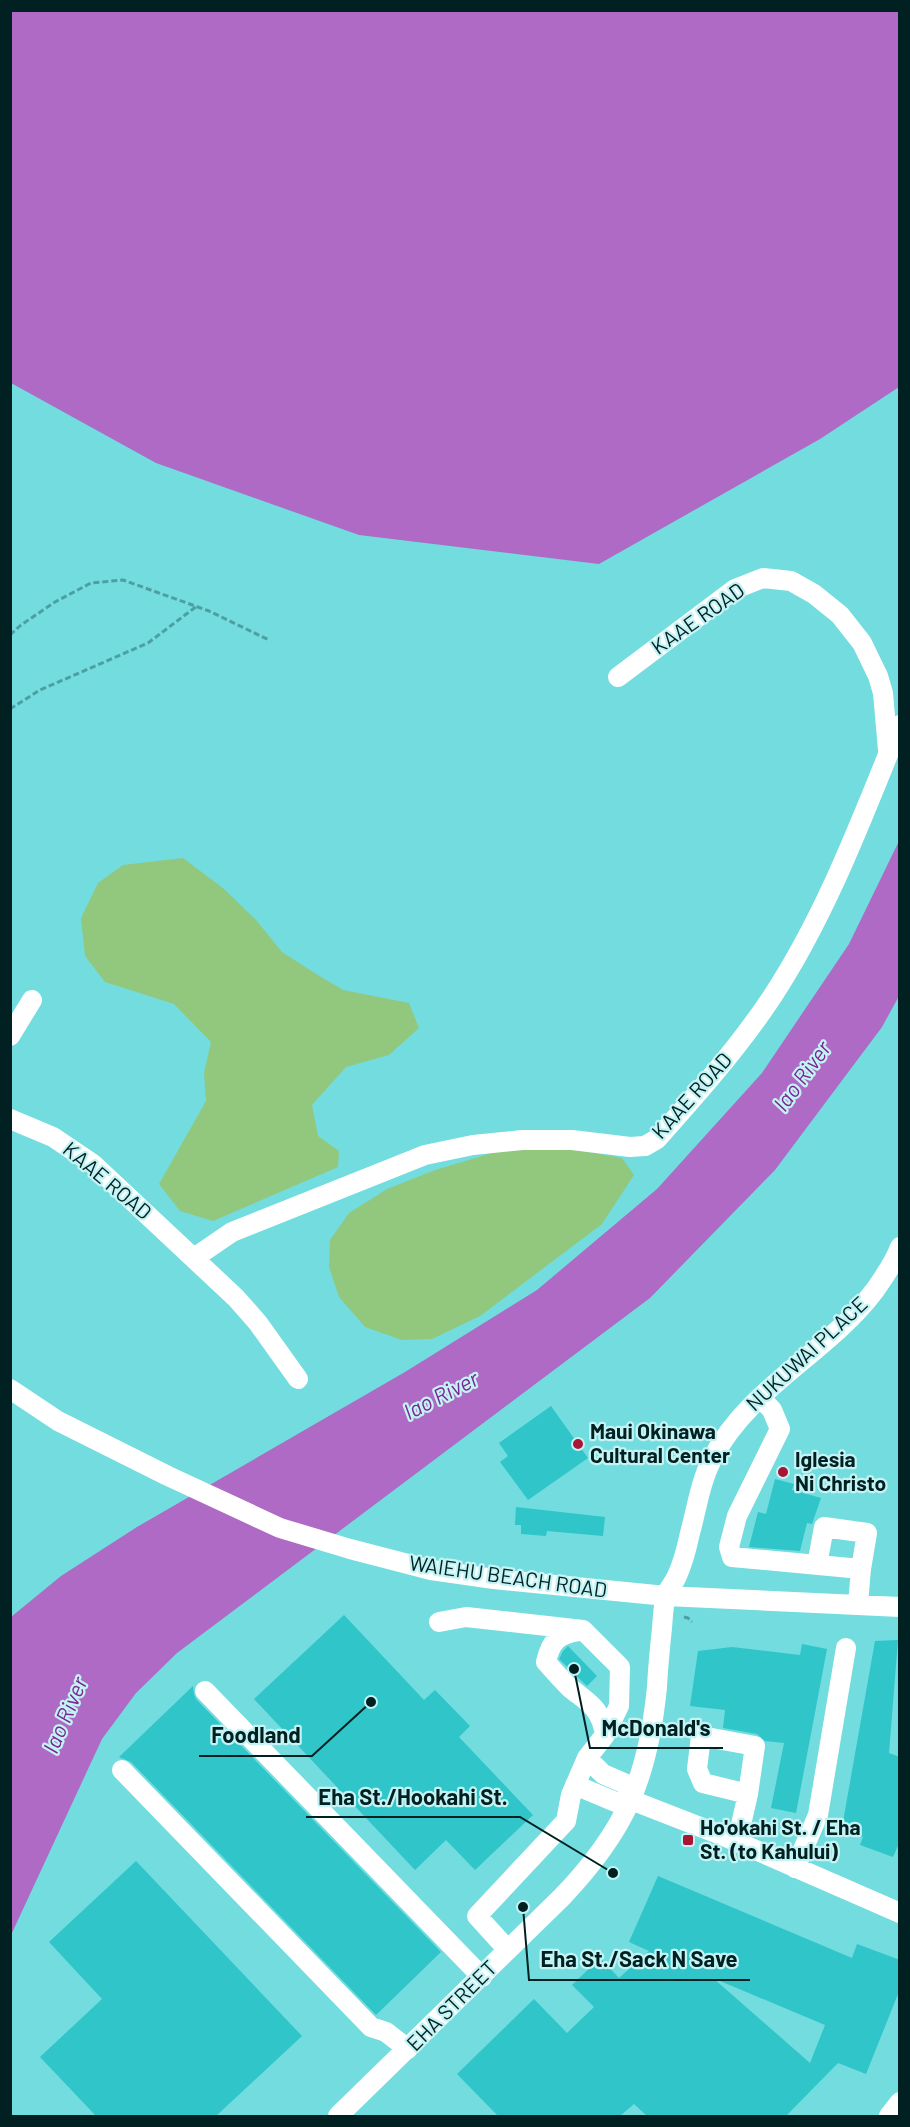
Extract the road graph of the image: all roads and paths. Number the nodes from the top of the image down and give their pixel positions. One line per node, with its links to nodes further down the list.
1 (197, 606): 2 (path); 3 (path); 5 (path)
2 (10, 635)
3 (269, 640)
4 (618, 677): 7 (street, KAAE ROAD)
5 (10, 708)
6 (900, 726): 7 (street, KAAE ROAD)
7 (888, 753): 12 (street, KAAE ROAD)
8 (32, 1000): 9 (street)
9 (10, 1036)
10 (10, 1119): 12 (street, KAAE ROAD)
11 (900, 1247): 15 (street, NUKUWAI PLACE)
12 (194, 1258): 13 (street, KAAE ROAD)
13 (298, 1379)
14 (10, 1389): 18 (street, WAIEHU BEACH ROAD)
15 (760, 1397): 16 (street); 18 (street, NUKUWAI PLACE)
16 (818, 1565): 17 (street); 17 (street)
17 (861, 1569): 19 (street)
18 (666, 1596): 19 (street, WAIEHU BEACH ROAD); 32 (street, EHA STREET)
19 (858, 1604): 20 (street, WAIEHU BEACH ROAD)
20 (900, 1607)
21 (684, 1617): 23 (path)
22 (439, 1622): 24 (street)
23 (692, 1622)
24 (583, 1630): 27 (street); 27 (street)
25 (846, 1648): 34 (street)
26 (205, 1690): 37 (street)
27 (604, 1735): 28 (street)
28 (587, 1758): 30 (street); 32 (street)
29 (122, 1770): 38 (street)
30 (575, 1785): 32 (street); 36 (street)
31 (748, 1794): 33 (street)
32 (631, 1800): 33 (street); 36 (street, EHA STREET)
33 (737, 1842): 34 (street)
34 (795, 1868): 35 (street)
35 (900, 1913)
36 (508, 1950): 37 (street, EHA STREET)
37 (482, 1977): 38 (street, EHA STREET)
38 (408, 2049): 40 (street, EHA STREET)
39 (900, 2102): 41 (street)
40 (338, 2116)
41 (889, 2116)

